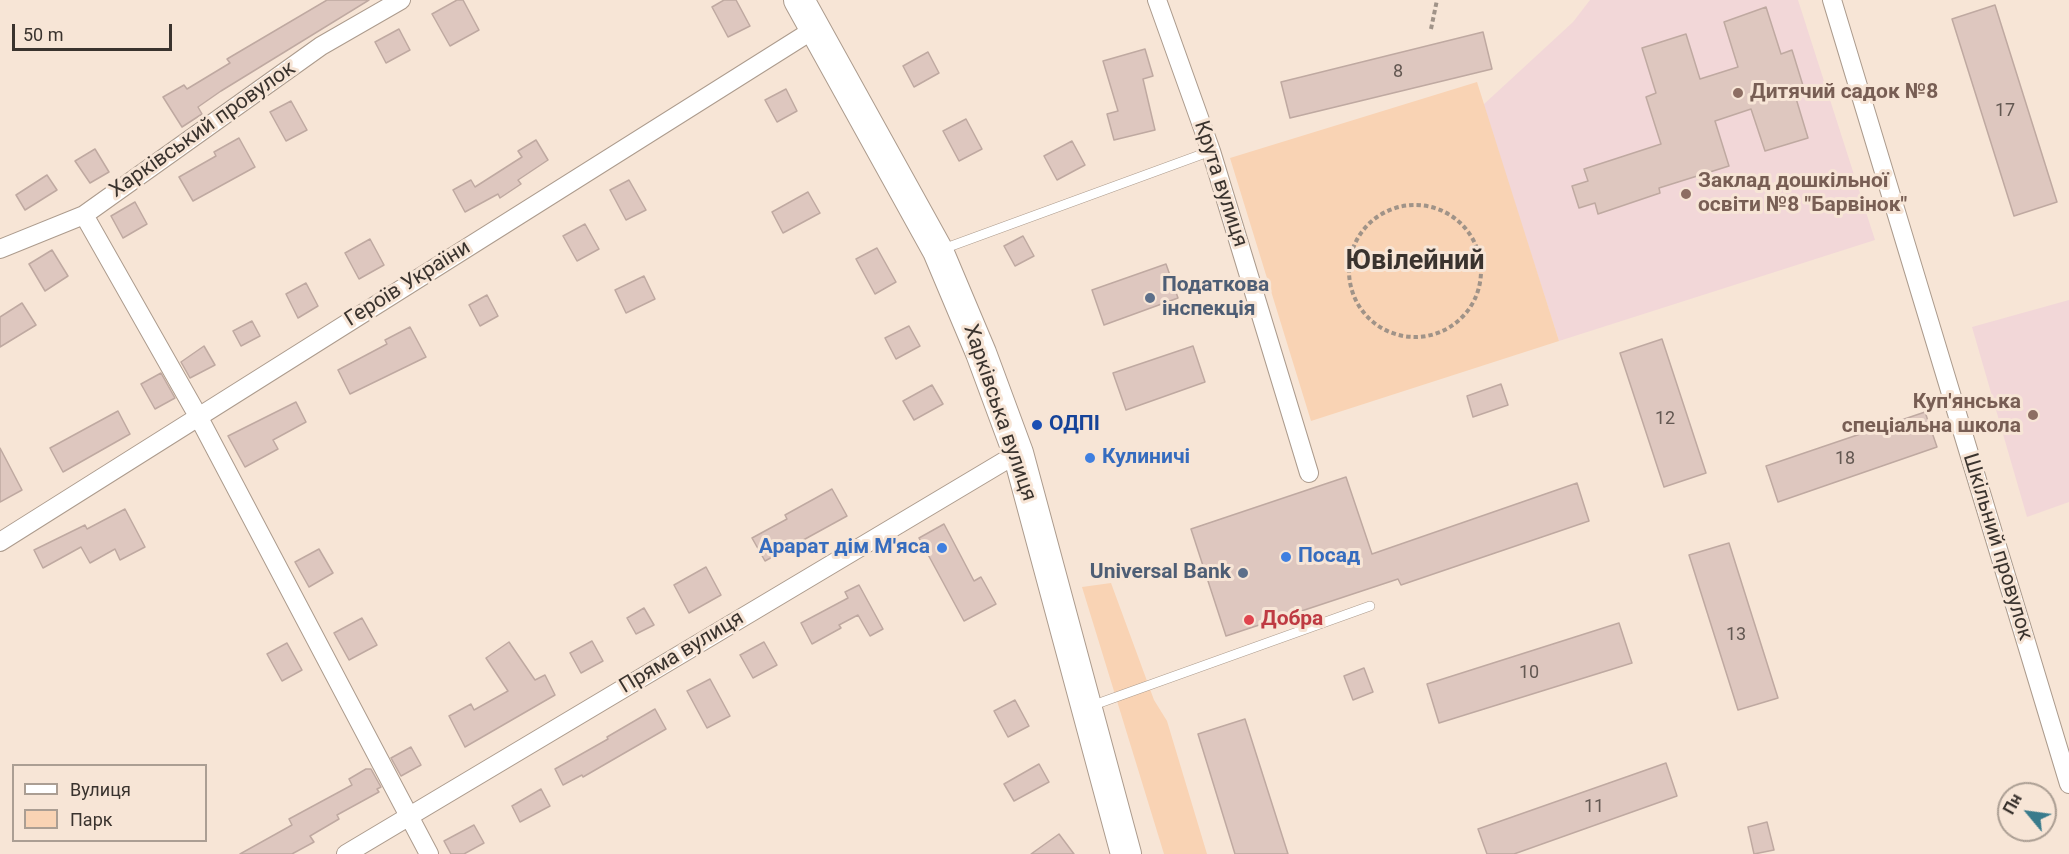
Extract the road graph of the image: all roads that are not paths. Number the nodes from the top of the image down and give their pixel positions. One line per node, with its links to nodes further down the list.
1 (401, 0): 7 (street, Харківський провулок)
2 (799, 0): 5 (main road, Харківська вулиця)
3 (1157, 0): 6 (street, Крута вулиця)
4 (1832, 0): 16 (street, Шкільний провулок)
5 (816, 28): 9 (main road, Харківська вулиця); 10 (street, Героїв України)
6 (1210, 151): 9 (lane); 12 (street, Крута вулиця)
7 (84, 215): 8 (street, Харківський провулок); 10 (street)
8 (0, 249)
9 (938, 251): 11 (main road, Харківська вулиця)
10 (198, 416): 13 (street, Героїв України); 17 (street)
11 (1018, 453): 15 (main road, Харківська вулиця); 17 (street, Пряма вулиця)
12 (1309, 473)
13 (0, 542)
14 (1370, 606): 15 (lane)
15 (1085, 708): 20 (main road, Харківська вулиця)
16 (2069, 784)
17 (410, 815): 18 (street, Пряма вулиця); 19 (street)
18 (346, 854)
19 (429, 854)
20 (1126, 854)

